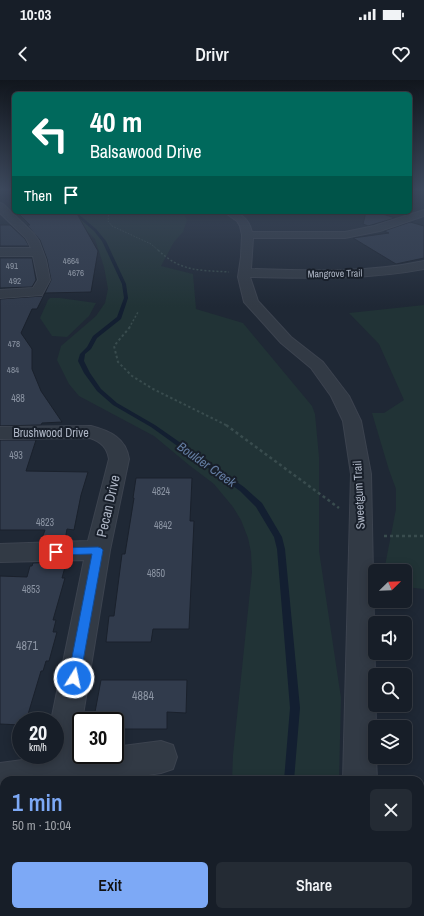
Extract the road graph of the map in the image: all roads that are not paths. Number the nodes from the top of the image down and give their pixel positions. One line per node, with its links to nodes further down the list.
1 (23, 229): 6 (street)
2 (246, 229): 4 (street, Sweetgum Trail)
3 (376, 229): 4 (street)
4 (247, 235): 8 (street, Sweetgum Trail)
5 (0, 252): 6 (street)
6 (38, 252): 9 (street)
7 (424, 265): 8 (street, Mangrove Trail)
8 (245, 272): 17 (street, Sweetgum Trail)
9 (0, 294)
10 (5, 430): 11 (street, Brushwood Drive)
11 (119, 452): 12 (street, Pecan Drive)
12 (98, 550): 13 (street); 15 (street, Pecan Drive)
13 (0, 553)
14 (161, 757): 15 (street)
15 (60, 772): 16 (street)
16 (30, 776)
17 (360, 776)

